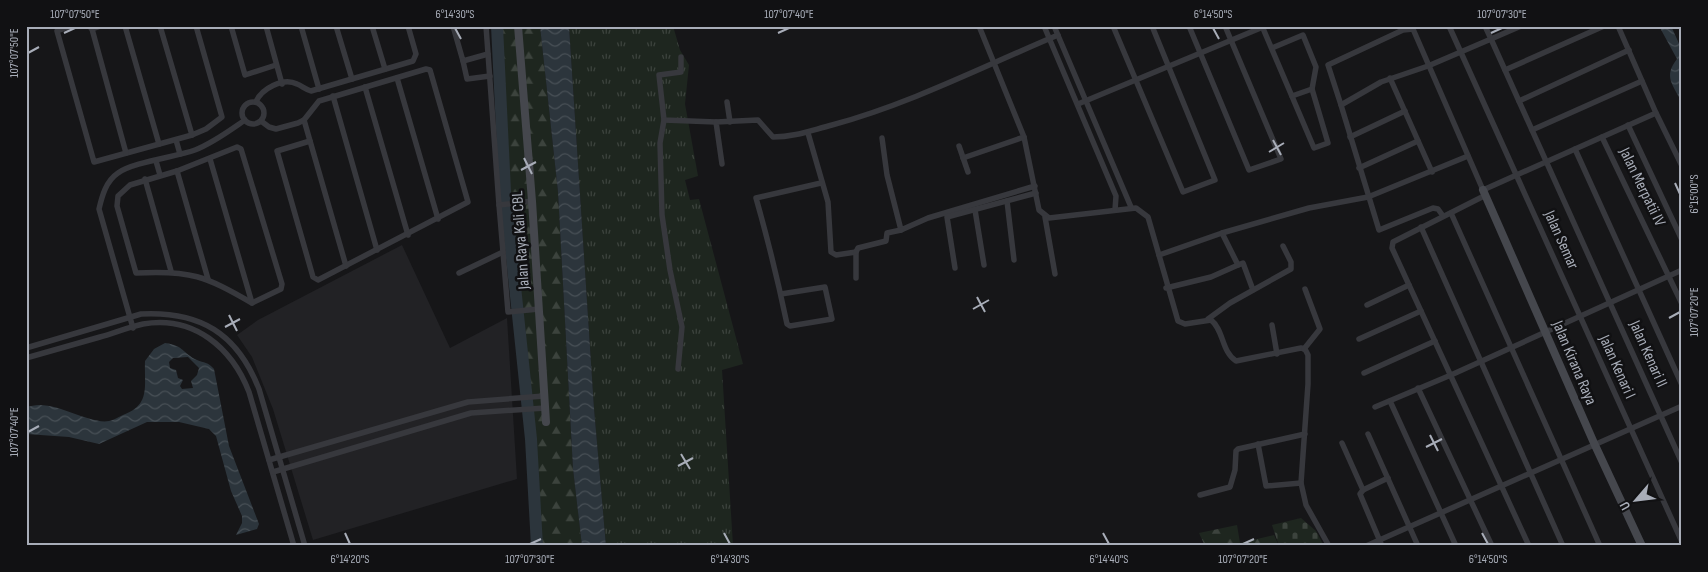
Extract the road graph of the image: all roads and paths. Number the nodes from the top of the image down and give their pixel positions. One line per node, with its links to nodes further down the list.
1 (71, 26): 87 (street)
2 (101, 26): 28 (street)
3 (125, 26): 84 (street)
4 (160, 26): 76 (street)
5 (196, 26): 76 (street)
6 (231, 26): 42 (street)
7 (266, 26): 42 (street)
8 (301, 26): 55 (street)
9 (336, 26): 50 (street)
10 (372, 26): 45 (street)
11 (408, 26): 45 (street)
12 (453, 26): 40 (street)
13 (486, 26): 37 (street)
14 (518, 26): 109 (main road, Jalan Raya Kali CBL)
15 (979, 26): 41 (street)
16 (1044, 26): 31 (street)
17 (1054, 26): 30 (street)
18 (1113, 26): 51 (street)
19 (1152, 26): 43 (street)
20 (1189, 26): 38 (street)
21 (1225, 26): 33 (street)
22 (1449, 26): 36 (street, Jalan Semar)
23 (1485, 26): 32 (street, Jalan Kenari II)
24 (1521, 26): 32 (street)
25 (1604, 26): 46 (street)
26 (1618, 26): 35 (street)
27 (1263, 27): 33 (street); 34 (street)
28 (90, 28): 87 (street)
29 (1403, 28): 44 (street); 64 (street)
30 (1058, 35): 31 (street); 59 (street)
31 (1049, 39): 41 (street); 63 (street)
32 (1491, 40): 36 (street); 46 (street, Jalan Kenari II)
33 (1231, 41): 38 (street); 38 (street)
34 (1272, 48): 56 (street); 58 (street)
35 (1629, 50): 52 (street); 60 (street)
36 (1461, 51): 44 (street); 101 (street, Jalan Semar)
37 (488, 54): 40 (street); 47 (street)
38 (1200, 54): 43 (street)
39 (681, 57): 69 (street)
40 (463, 61): 47 (street)
41 (994, 62): 75 (street); 77 (street)
42 (276, 65): 53 (street)
43 (1168, 66): 51 (street); 51 (street)
44 (1428, 66): 49 (street); 89 (street)
45 (385, 69): 50 (street)
46 (1505, 70): 60 (street, Jalan Kenari II)
47 (490, 76): 110 (street)
48 (397, 78): 54 (street); 117 (street); 117 (street)
49 (1390, 78): 64 (street); 65 (street)
50 (352, 79): 55 (street)
51 (1135, 80): 59 (street)
52 (1642, 81): 66 (street); 74 (street)
53 (282, 84): 55 (street); 61 (street)
54 (365, 87): 57 (street); 121 (street)
55 (319, 88)
56 (1312, 89): 58 (street); 58 (street)
57 (333, 96): 68 (street); 124 (street)
58 (1292, 96)
59 (1087, 100): 63 (street); 111 (street)
60 (1519, 101): 74 (street, Jalan Kenari II)
61 (256, 102): 67 (street); 70 (street)
62 (726, 102): 72 (street)
63 (1078, 104): 113 (street)
64 (1341, 105): 80 (street)
65 (1405, 111): 80 (street); 83 (street)
66 (1656, 113): 73 (street); 95 (street)
67 (245, 120): 70 (street); 88 (street)
68 (304, 120): 70 (street); 82 (street)
69 (664, 120): 71 (street); 166 (street)
70 (261, 121)
71 (716, 122): 72 (street); 94 (street)
72 (730, 122): 75 (street)
73 (1628, 125): 78 (street); 122 (street)
74 (1532, 130): 93 (street, Jalan Kenari II)
75 (808, 133): 103 (street)
76 (192, 135): 81 (street)
77 (1024, 137): 90 (street); 104 (street)
78 (1602, 137): 86 (street); 137 (street, Jalan Merpatii IV)
79 (882, 138): 119 (street)
80 (1350, 138): 96 (street)
81 (176, 140): 84 (street); 88 (street)
82 (310, 141): 131 (street); 131 (street)
83 (1418, 141): 96 (street); 99 (street)
84 (159, 144): 87 (street)
85 (959, 146): 90 (street)
86 (1575, 149): 93 (street); 144 (street)
87 (126, 153)
88 (180, 154): 92 (street)
89 (1468, 156): 99 (street); 106 (street)
90 (963, 158): 98 (street)
91 (210, 159): 97 (street); 146 (street); 146 (street)
92 (156, 161): 100 (street); 153 (street)
93 (1546, 162): 101 (street); 147 (street, Jalan Kenari II)
94 (722, 164)
95 (1682, 166)
96 (1359, 168): 107 (street)
97 (177, 171): 100 (street); 139 (street)
98 (968, 172)
99 (1432, 172): 107 (street)
100 (160, 175): 102 (street)
101 (1517, 176): 106 (street); 152 (street, Jalan Semar)
102 (145, 179): 134 (street); 134 (street)
103 (821, 183): 126 (street); 145 (street)
104 (1035, 186): 105 (street); 119 (street)
105 (1036, 193): 108 (street); 116 (street)
106 (1484, 193): 114 (street); 157 (main road, Jalan Kirana Raya)
107 (1368, 197): 115 (street); 120 (street)
108 (1007, 200): 112 (street); 128 (street)
109 (532, 201): 110 (street); 150 (main road, Jalan Raya Kali CBL)
110 (501, 205): 125 (street)
111 (1131, 208): 113 (street); 127 (street)
112 (975, 210): 129 (street); 132 (street)
113 (1114, 210): 116 (street)
114 (1451, 213): 115 (street); 160 (street)
115 (1443, 216): 118 (street)
116 (1045, 217): 136 (street)
117 (438, 219): 121 (street)
118 (1421, 227): 140 (street); 165 (street)
119 (900, 230): 126 (street)
120 (1222, 233): 127 (street); 130 (street)
121 (408, 235): 124 (street)
122 (1682, 240)
123 (1282, 246): 143 (street)
124 (377, 250): 131 (street)
125 (503, 252): 135 (street); 150 (street)
126 (856, 252): 138 (street)
127 (1158, 255): 141 (street)
128 (1014, 260)
129 (984, 265)
130 (1238, 265): 141 (street); 143 (street)
131 (346, 266)
132 (955, 268)
133 (1682, 270): 137 (street)
134 (171, 271): 139 (street)
135 (459, 273)
136 (1055, 274)
137 (1669, 276): 144 (street); 149 (street, Jalan Merpatii IV)
138 (856, 278)
139 (208, 279): 146 (street)
140 (1409, 285): 148 (street); 151 (street)
141 (1166, 288): 154 (street)
142 (1305, 289): 162 (street)
143 (1254, 290): 154 (street)
144 (1638, 290): 147 (street); 169 (street)
145 (781, 294): 145 (street)
146 (252, 303)
147 (1610, 303): 152 (street); 177 (street, Jalan Kenari II)
148 (1367, 304)
149 (1682, 304)
150 (539, 309): 171 (main road, Jalan Raya Kali CBL)
151 (1421, 311): 158 (street); 159 (street)
152 (1580, 317): 157 (street); 180 (street, Jalan Kenari I)
153 (130, 318): 156 (street); 161 (street); 186 (street)
154 (1208, 319): 163 (street)
155 (1272, 325): 163 (street)
156 (132, 328): 164 (street); 188 (street)
157 (1545, 330): 160 (street); 185 (main road, Jalan Kirana Raya)
158 (1359, 339)
159 (1436, 341): 167 (street); 168 (street)
160 (1511, 346): 165 (street); 187 (street)
161 (26, 348)
162 (1304, 349): 163 (street); 181 (street)
163 (1277, 354)
164 (26, 358)
165 (1482, 360): 168 (street); 192 (street)
166 (678, 369)
167 (1364, 373)
168 (1451, 375): 170 (street); 195 (street)
169 (1682, 385)
170 (1418, 388): 172 (street); 198 (street)
171 (544, 396): 174 (main road, Jalan Raya Kali CBL); 176 (street)
172 (1390, 401): 175 (street); 199 (street)
173 (1682, 406): 177 (street)
174 (545, 408): 178 (main road, Jalan Raya Kali CBL); 179 (street)
175 (1375, 408)
176 (418, 416): 179 (street); 186 (street)
177 (1660, 416): 180 (street); 189 (street, Jalan Kenari II)
178 (546, 422)
179 (422, 427): 190 (street)
180 (1630, 428): 185 (street); 202 (street)
181 (1305, 434): 184 (street); 194 (street)
182 (1368, 434): 193 (street)
183 (1342, 443): 196 (street)
184 (1258, 444): 194 (street); 197 (street)
185 (1594, 444): 187 (street); 214 (main road, Jalan Kirana Raya)
186 (279, 457): 188 (street); 190 (street)
187 (1561, 459): 192 (street); 213 (street)
188 (269, 460): 191 (street)
189 (1682, 463)
190 (282, 469): 191 (street); 204 (street)
191 (272, 472): 203 (street)
192 (1531, 472): 195 (street); 212 (street)
193 (1388, 478): 196 (street); 200 (street)
194 (1301, 483): 205 (street)
195 (1502, 486): 198 (street); 211 (street)
196 (1363, 490): 201 (street)
197 (1200, 495)
198 (1472, 500): 199 (street); 210 (street)
199 (1441, 513): 200 (street); 209 (street)
200 (1409, 525): 201 (street); 208 (street)
201 (1379, 539): 206 (street); 207 (street)
202 (1682, 542)
203 (294, 546)
204 (304, 546)
205 (1329, 546)
206 (1366, 546)
207 (1382, 546)
208 (1418, 546)
209 (1456, 546)
210 (1492, 546)
211 (1529, 546)
212 (1563, 546)
213 (1600, 546)
214 (1642, 546)

